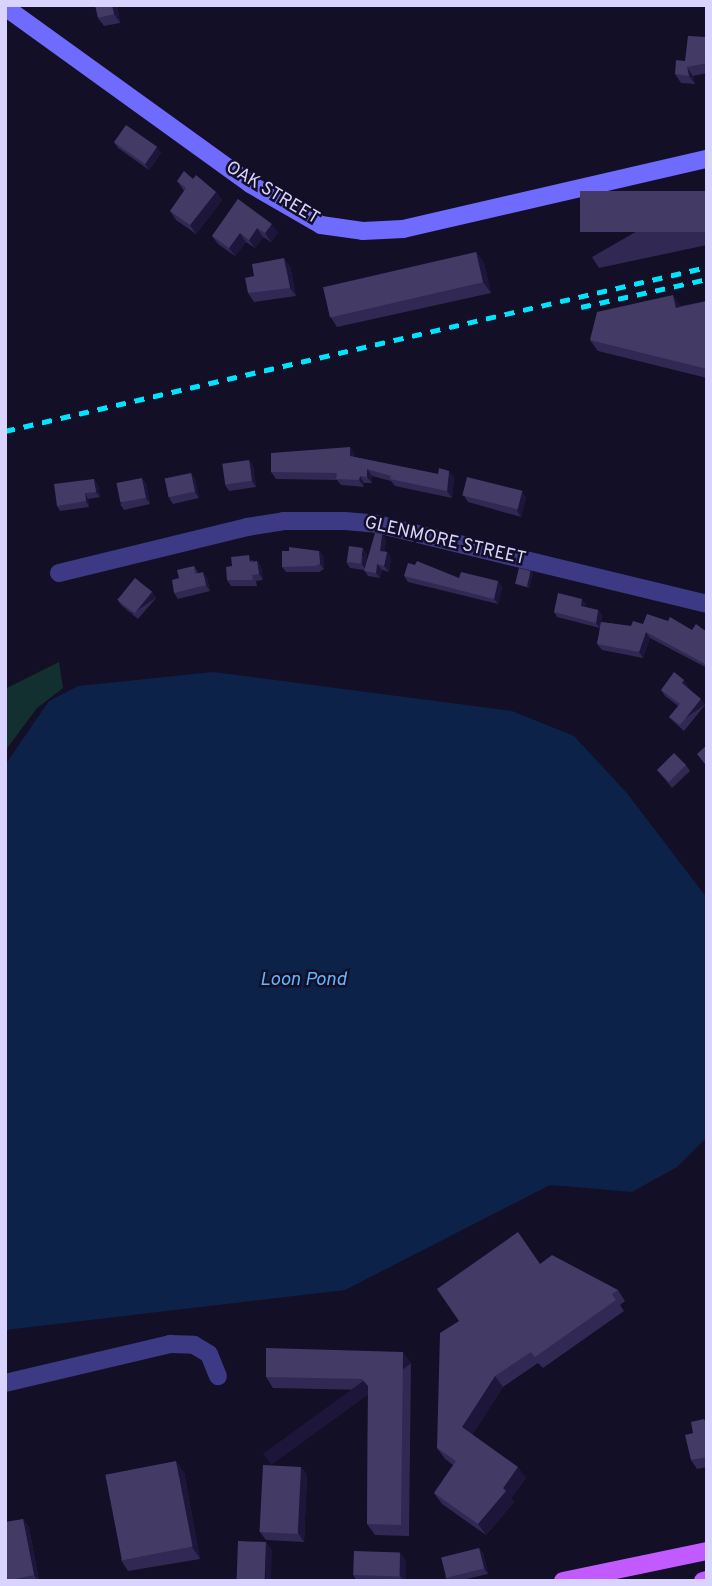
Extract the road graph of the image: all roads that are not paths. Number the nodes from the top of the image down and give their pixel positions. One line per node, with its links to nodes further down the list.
1 (5, 7): 2 (street, OAK STREET)
2 (707, 159)
3 (59, 573): 4 (street, GLENMORE STREET)
4 (707, 604)
5 (218, 1376): 6 (street)
6 (5, 1384)
7 (707, 1549): 8 (main road)
8 (563, 1581)

